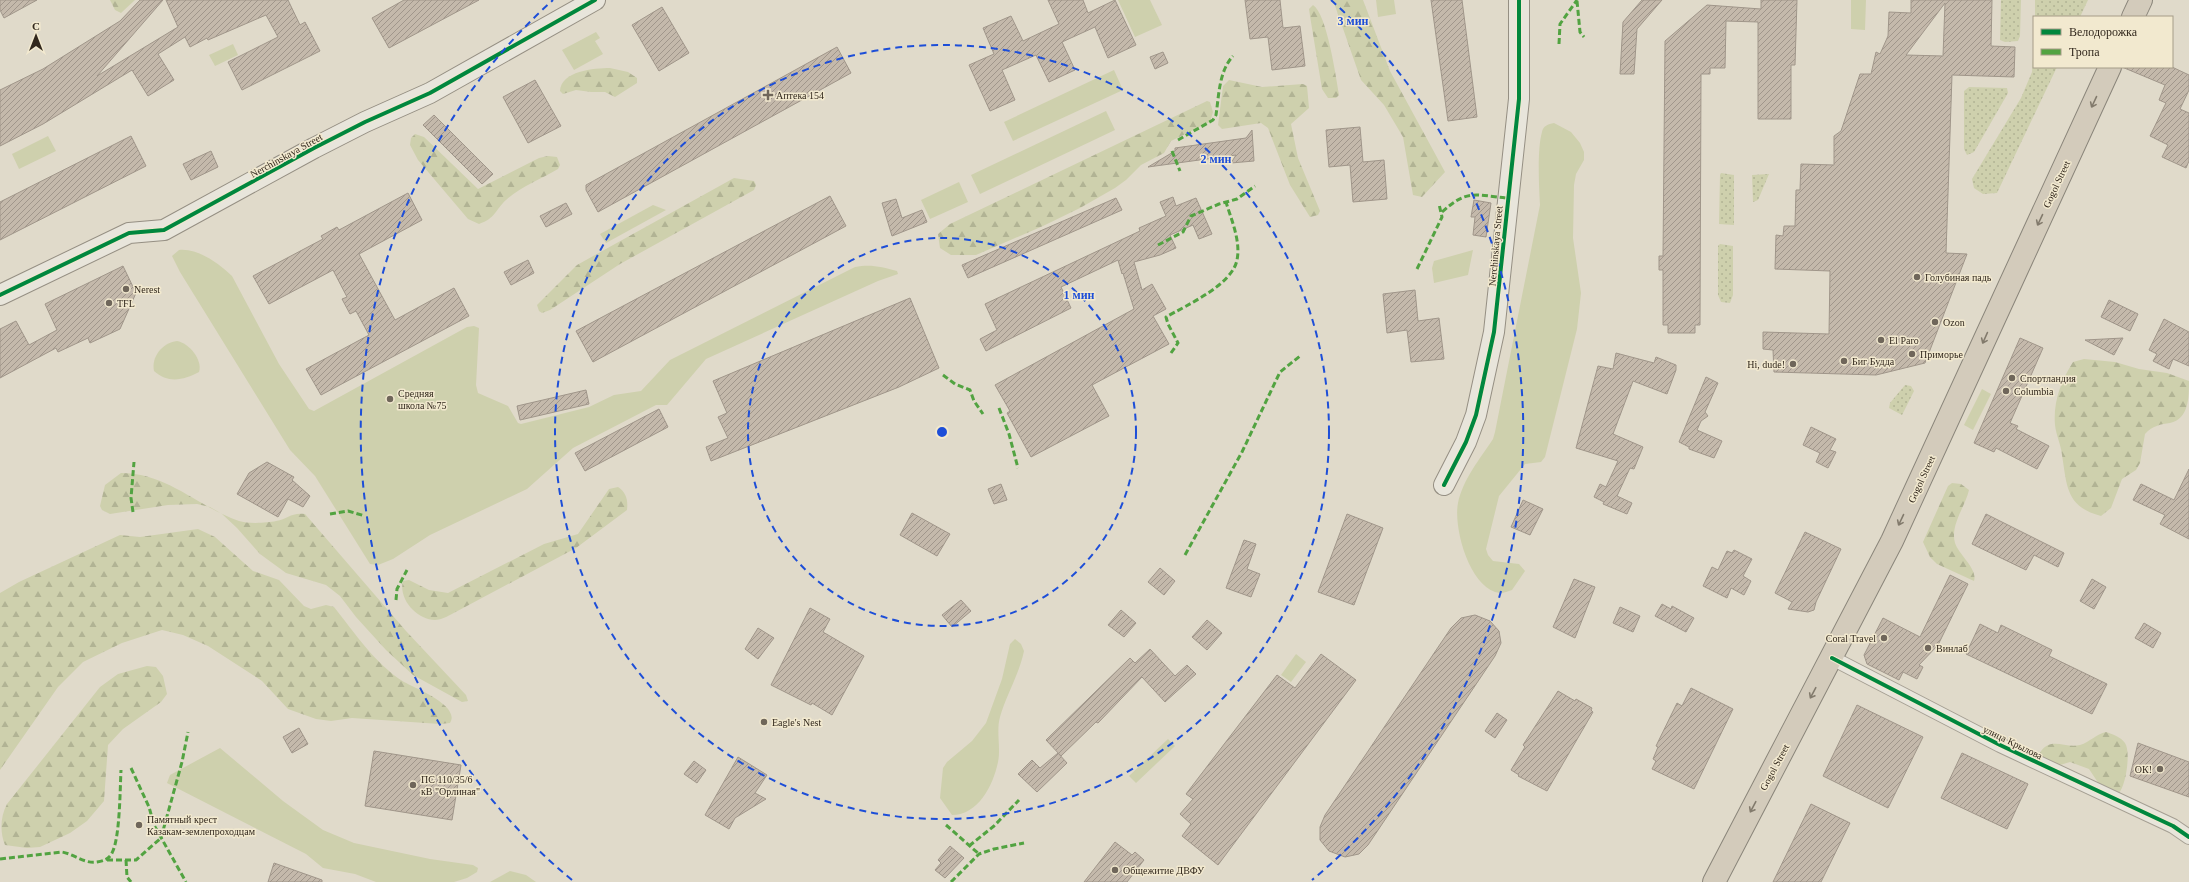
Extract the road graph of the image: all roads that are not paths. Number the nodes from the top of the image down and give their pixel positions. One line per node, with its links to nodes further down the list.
1 (595, 0): 6 (street, Nerchinskaya Street)
2 (1519, 0): 7 (street, Nerchinskaya Street)
3 (2141, 0): 4 (highway)
4 (2134, 16)
5 (2110, 68): 8 (highway, Gogol Street, one-way to 8)
6 (0, 295)
7 (1444, 485)
8 (1832, 658): 9 (street, улица Крылова); 10 (highway, Gogol Street, one-way to 10)
9 (2189, 837)
10 (1714, 882)

